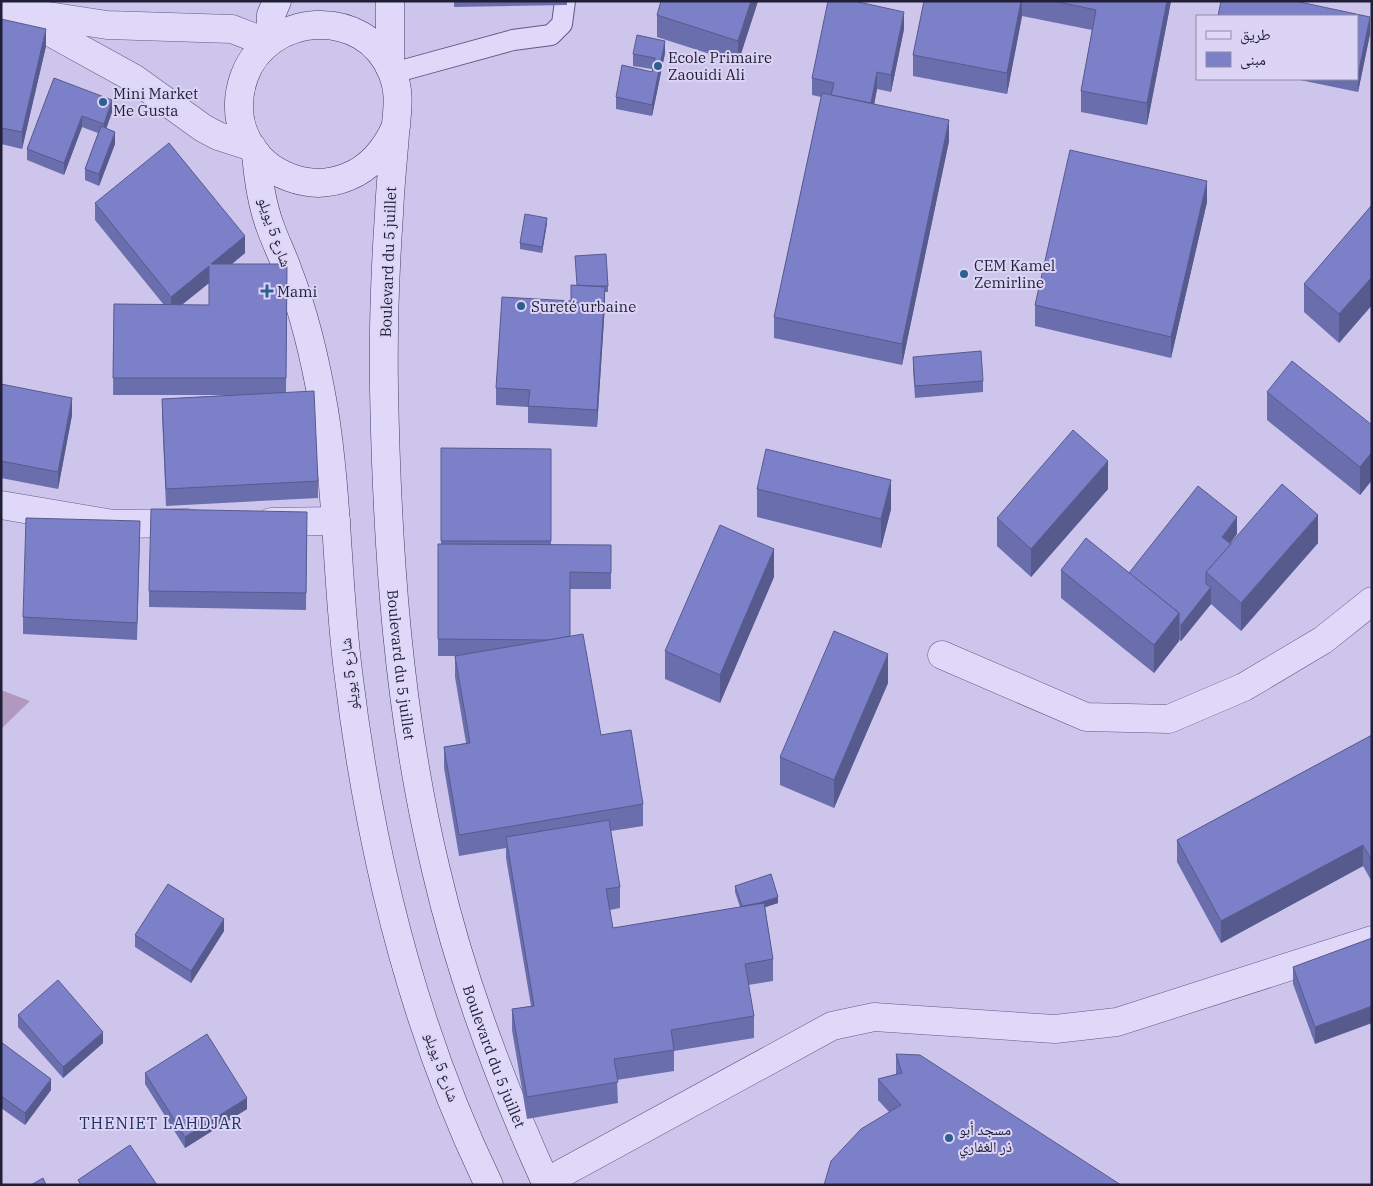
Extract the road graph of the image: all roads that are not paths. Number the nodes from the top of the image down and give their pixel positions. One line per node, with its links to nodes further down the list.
1 (277, 1): 5 (main road)
2 (390, 1): 6 (main road)
3 (565, 1): 6 (lane)
4 (8, 8): 5 (main road); 8 (main road)
5 (269, 41): 6 (main road); 8 (main road)
6 (392, 70): 7 (main road)
7 (396, 126): 8 (main road); 16 (main road, Boulevard du 5 juillet)
8 (254, 150): 10 (main road, شارع 5 يويلو)
9 (1, 505): 11 (main road)
10 (336, 521): 12 (main road); 17 (main road, شارع 5 يويلو)
11 (210, 522)
12 (249, 522)
13 (1372, 601): 14 (main road)
14 (942, 655)
15 (1372, 940): 16 (main road)
16 (546, 1183)
17 (490, 1185)

